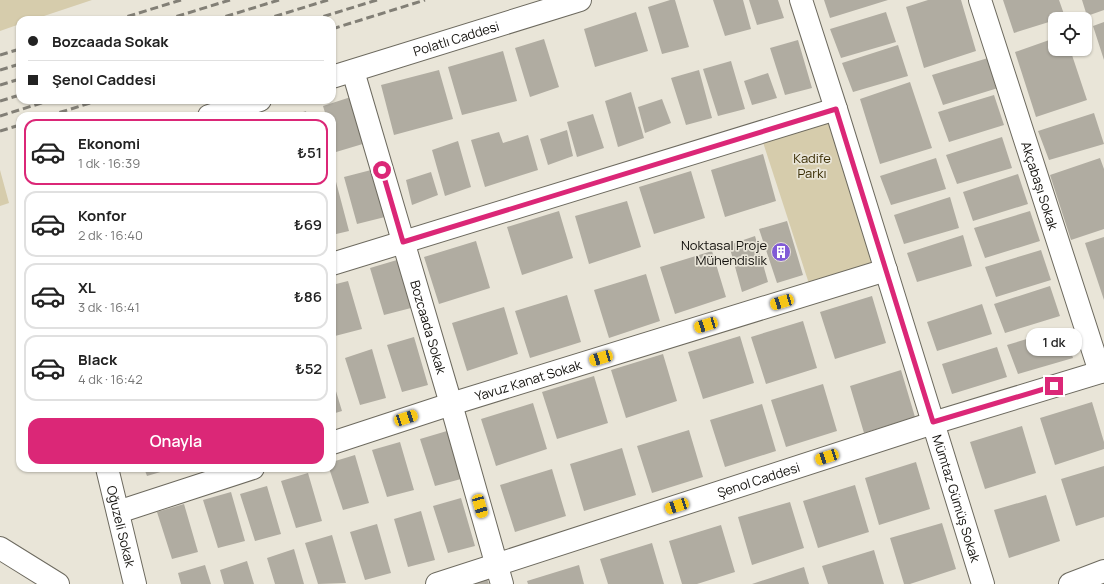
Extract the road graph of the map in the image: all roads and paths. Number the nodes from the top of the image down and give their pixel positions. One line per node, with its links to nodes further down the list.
1 (580, 0): 4 (street, Polatlı Caddesi)
2 (801, 0): 7 (street, Mümtaz Gümüş Sokak)
3 (980, 0): 12 (street, Akçabaşı Sokak)
4 (353, 71): 5 (street, Polatlı Caddesi); 9 (street, Bozcaada Sokak)
5 (336, 76)
6 (247, 104): 8 (street)
7 (836, 109): 9 (street); 11 (street, Mümtaz Gümüş Sokak)
8 (222, 112)
9 (403, 242): 10 (street); 13 (street, Bozcaada Sokak)
10 (336, 263)
11 (886, 270): 13 (street, Yavuz Kanat Sokak); 14 (street, Mümtaz Gümüş Sokak)
12 (1102, 371): 14 (street, Şenol Caddesi)
13 (451, 404): 15 (street, Yavuz Kanat Sokak); 21 (street, Bozcaada Sokak)
14 (933, 422): 21 (street, Şenol Caddesi); 25 (street, Mümtaz Gümüş Sokak)
15 (336, 442)
16 (108, 472): 18 (street, Oğuzeli Sokak)
17 (241, 472): 18 (street)
18 (118, 512): 23 (street, Oğuzeli Sokak)
19 (0, 548): 22 (street)
20 (1104, 572): 26 (street)
21 (499, 574): 24 (street, Şenol Caddesi)
22 (58, 584)
23 (135, 584)
24 (437, 584)
25 (983, 584)
26 (1070, 584)

